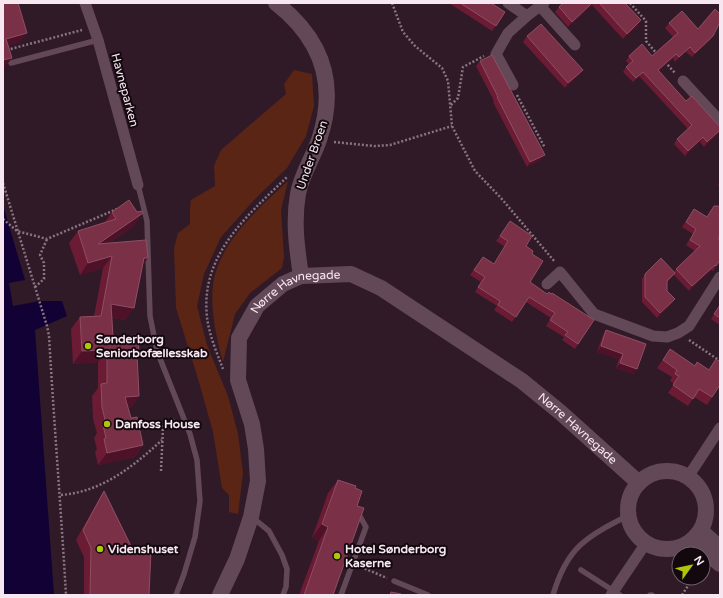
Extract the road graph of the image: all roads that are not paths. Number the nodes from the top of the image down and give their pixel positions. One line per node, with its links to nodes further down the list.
1 (85, 3): 6 (street, Havneparken)
2 (276, 3): 13 (street, Under Broen)
3 (508, 3): 5 (street)
4 (542, 4): 5 (street); 7 (street)
5 (527, 16): 10 (street)
6 (98, 40): 8 (lane); 12 (street, Havneparken)
7 (576, 45)
8 (11, 63)
9 (683, 81): 11 (street)
10 (513, 85)
11 (720, 121)
12 (138, 186): 29 (lane)
13 (301, 276): 18 (street, Nørre Havnegade); 21 (street, Nørre Havnegade)
14 (720, 277): 15 (street)
15 (547, 284)
16 (720, 428): 17 (street)
17 (688, 477): 18 (street); 22 (street)
18 (639, 483): 20 (street)
19 (357, 511): 32 (lane)
20 (629, 515): 23 (street); 34 (lane)
21 (251, 517): 30 (street, Nørre Havnegade); 31 (lane)
22 (697, 536): 23 (street); 24 (street); 25 (street)
23 (646, 543): 28 (street)
24 (720, 548)
25 (720, 564)
26 (581, 570): 28 (lane)
27 (394, 581): 33 (lane)
28 (615, 594)
29 (176, 595)
30 (220, 595)
31 (282, 595)
32 (341, 595)
33 (428, 595)
34 (552, 595)

